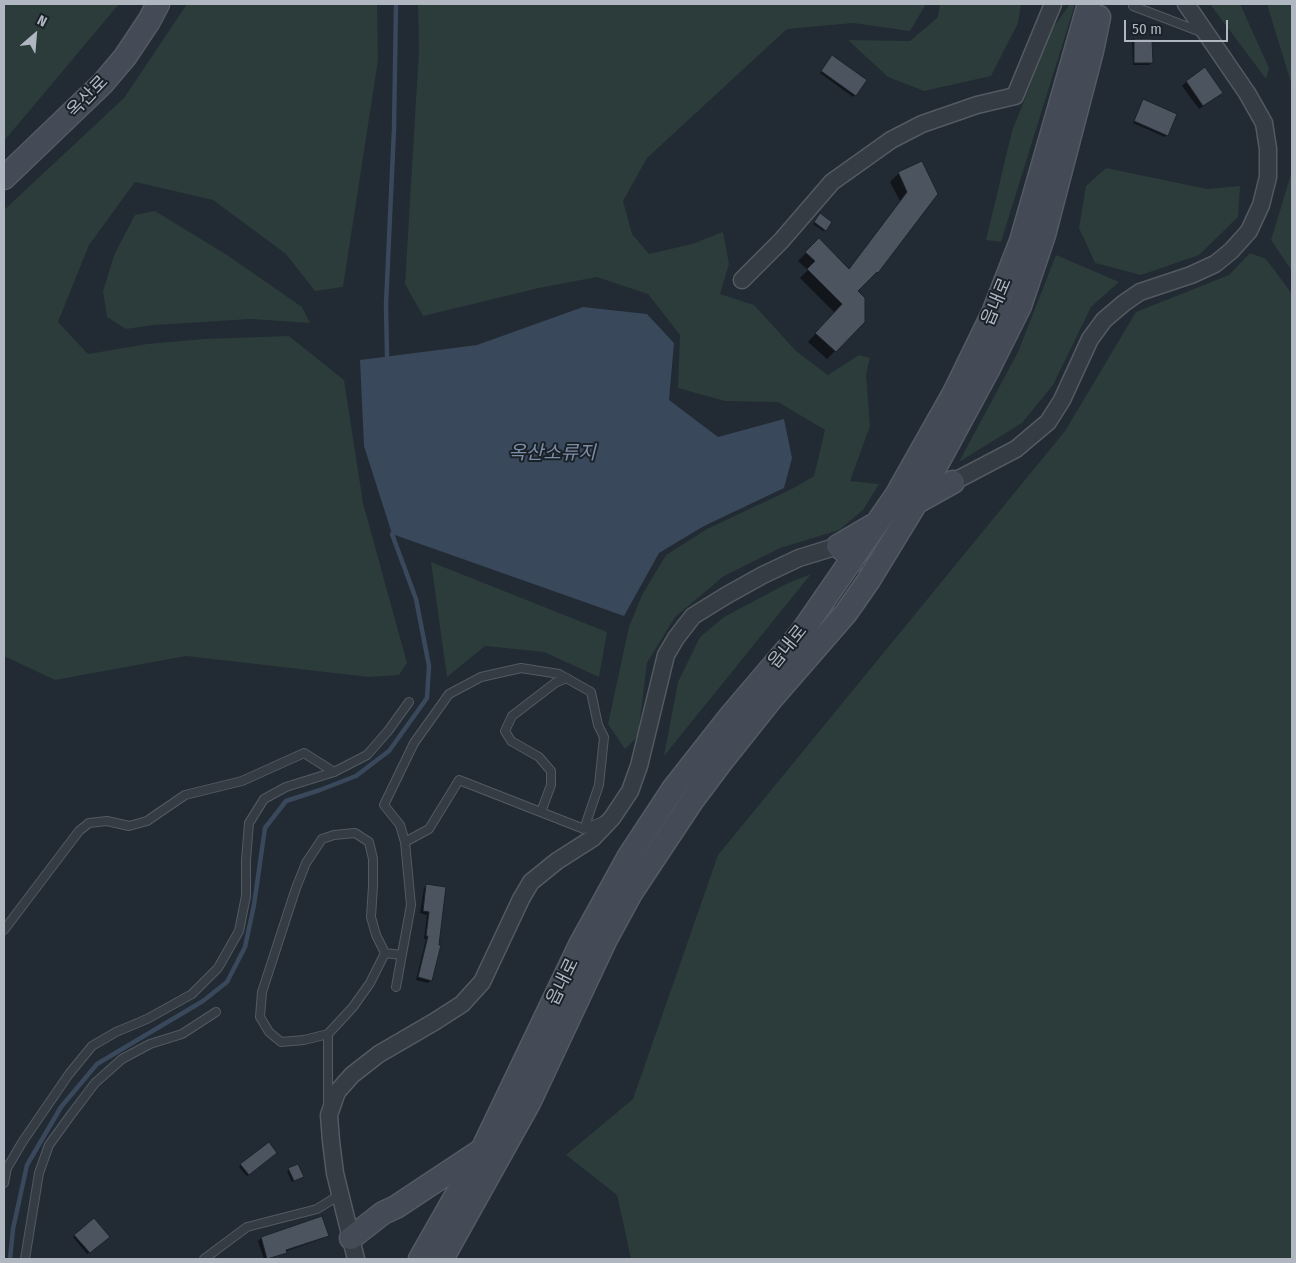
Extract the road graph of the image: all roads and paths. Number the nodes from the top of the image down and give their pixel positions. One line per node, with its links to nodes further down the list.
1 (158, 4): 8 (street, 옥산로)
2 (1053, 4): 9 (street)
3 (1089, 4): 13 (street, 읍내로)
4 (1102, 4): 10 (street, 읍내로)
5 (1186, 4): 7 (street)
6 (1133, 6): 7 (lane)
7 (1207, 34): 11 (street)
8 (4, 178)
9 (742, 280)
10 (934, 472): 11 (street); 12 (street, 읍내로)
11 (953, 482): 12 (street)
12 (916, 503): 35 (street, 읍내로)
13 (844, 554): 18 (street); 28 (street, 읍내로)
14 (567, 678): 17 (lane); 19 (lane); 20 (lane)
15 (409, 702): 16 (lane)
16 (334, 772): 21 (lane); 29 (lane)
17 (541, 812): 19 (lane); 20 (lane)
18 (612, 818): 19 (lane); 27 (street)
19 (584, 829)
20 (405, 842): 23 (lane)
21 (4, 930)
22 (385, 953): 23 (lane); 26 (lane); 26 (lane)
23 (402, 956): 24 (lane)
24 (396, 987)
25 (216, 1012): 32 (lane)
26 (328, 1034): 27 (lane)
27 (329, 1116): 30 (street)
28 (482, 1150): 31 (street); 34 (street, 읍내로)
29 (4, 1183)
30 (341, 1194): 31 (street); 33 (lane)
31 (354, 1249)
32 (25, 1259)
33 (204, 1259)
34 (420, 1259)
35 (442, 1259)

